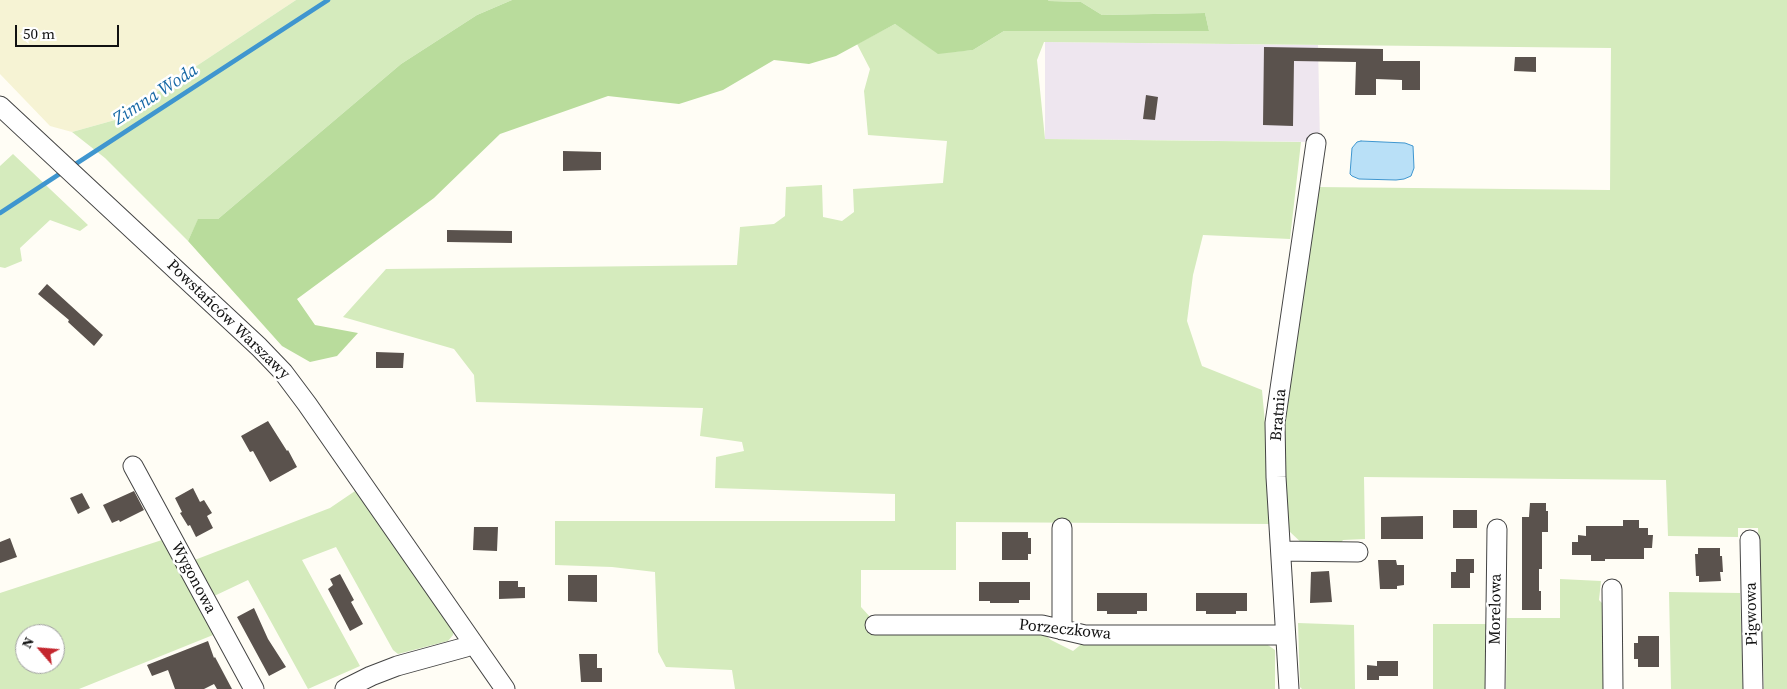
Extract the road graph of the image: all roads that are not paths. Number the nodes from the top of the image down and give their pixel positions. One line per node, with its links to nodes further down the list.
1 (0, 106): 13 (street, Powstańców Warszawy)
2 (1316, 143): 7 (street, Bratnia)
3 (133, 466): 14 (street, Wygonowa)
4 (1062, 528): 11 (street)
5 (1497, 529): 18 (street, Morelowa)
6 (1750, 540): 20 (street, Pigwowa)
7 (1281, 551): 8 (street); 12 (street, Bratnia)
8 (1358, 552)
9 (1612, 589): 19 (street)
10 (874, 625): 11 (street, Porzeczkowa)
11 (1062, 630): 12 (street, Porzeczkowa)
12 (1285, 634): 17 (street, Bratnia)
13 (474, 643): 15 (street); 16 (street, Powstańców Warszawy)
14 (254, 689)
15 (345, 689)
16 (505, 689)
17 (1288, 689)
18 (1495, 689)
19 (1613, 689)
20 (1754, 689)

